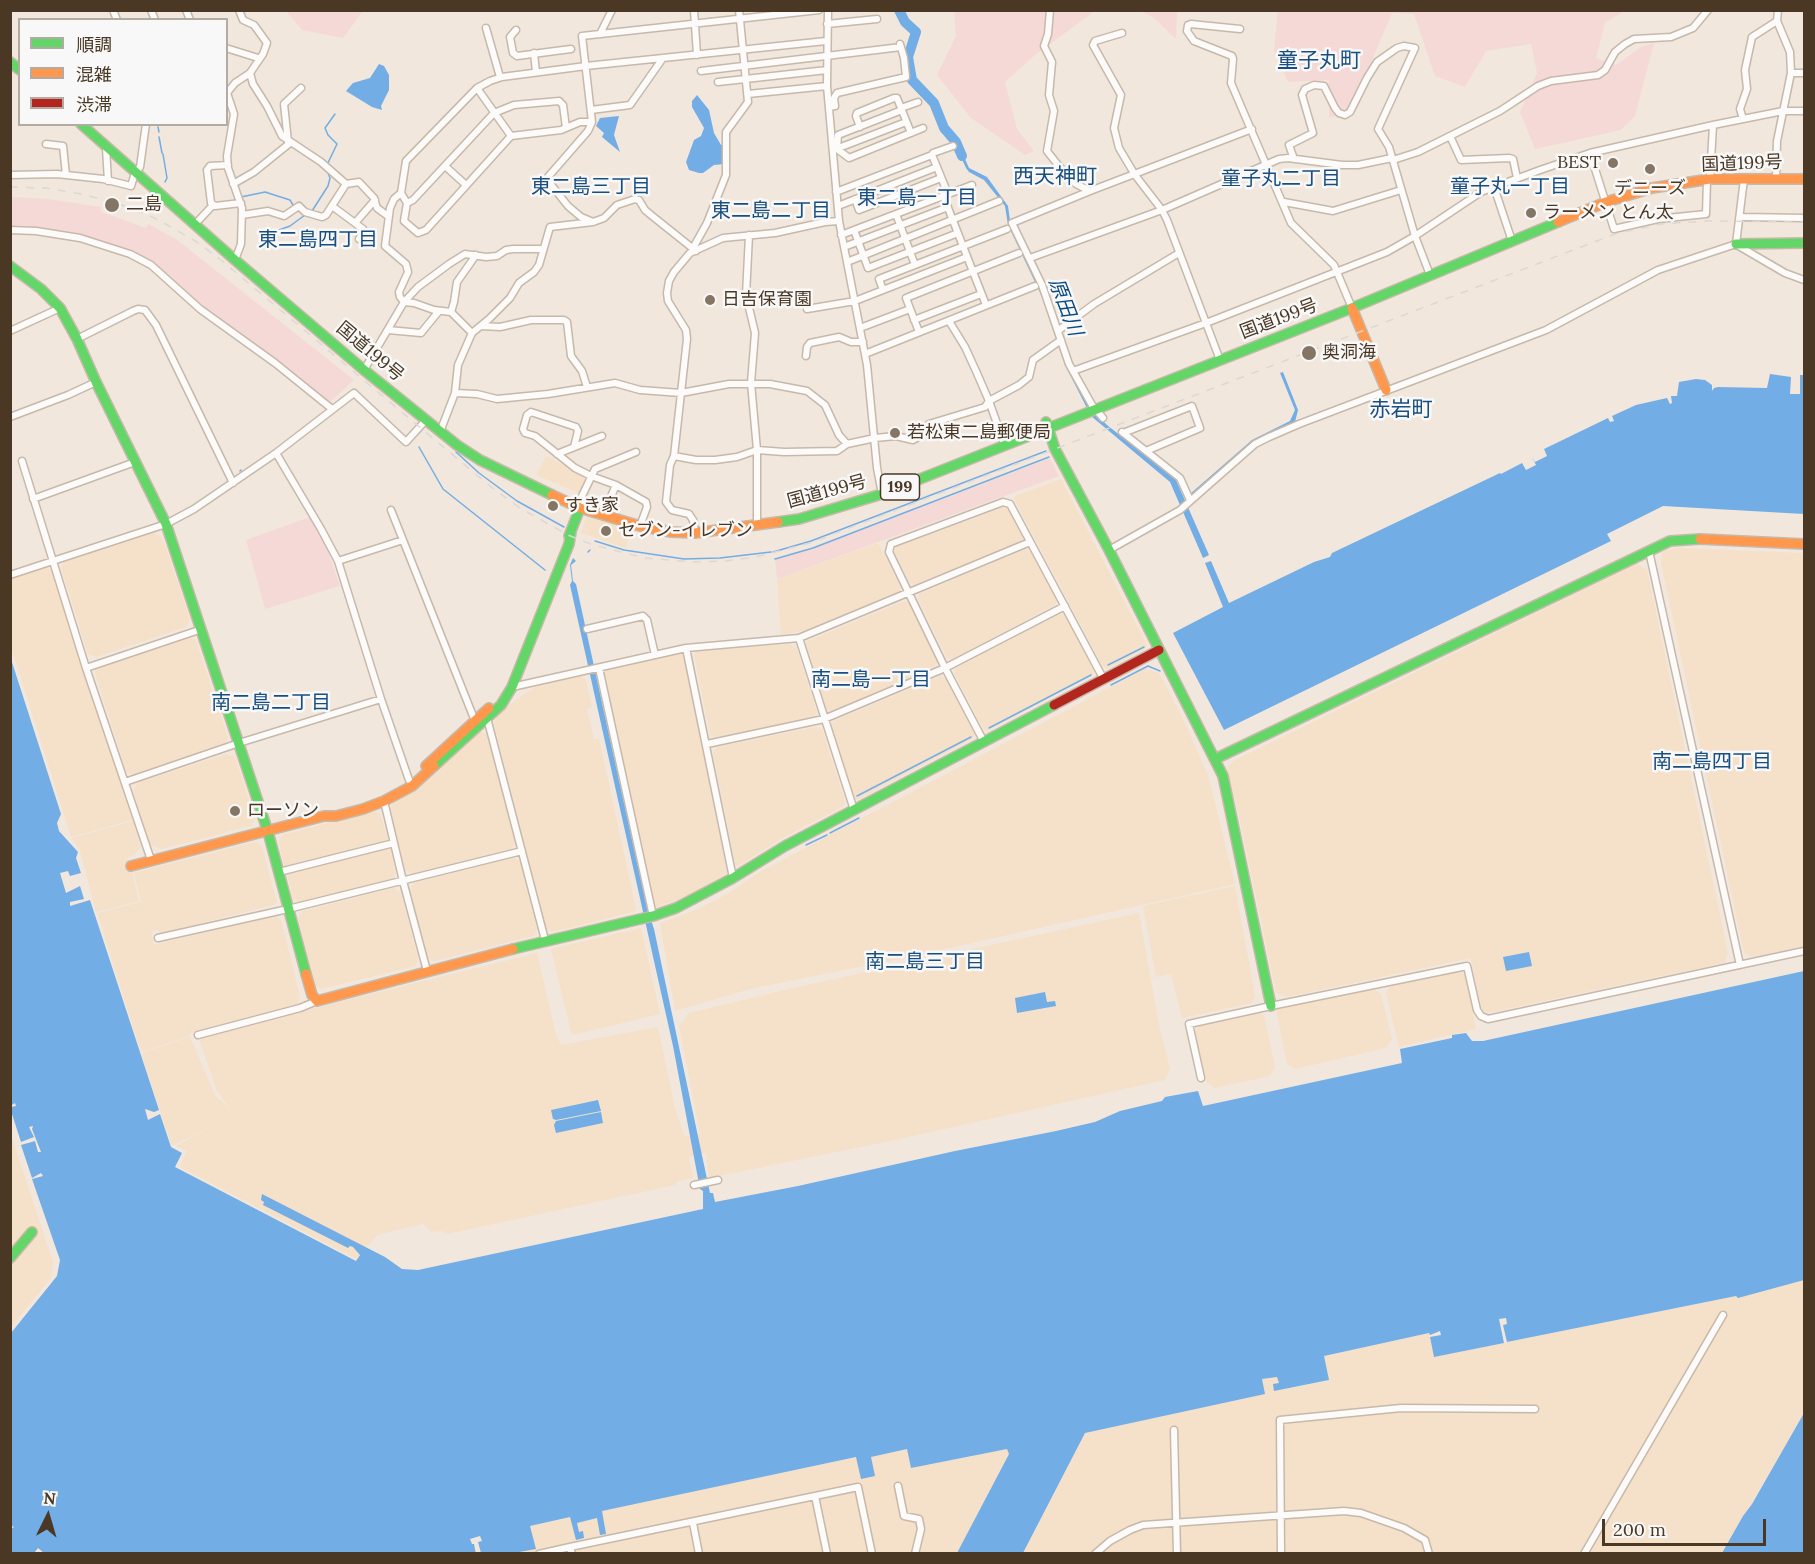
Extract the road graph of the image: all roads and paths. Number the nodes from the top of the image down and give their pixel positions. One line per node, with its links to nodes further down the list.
1 (239, 10): 27 (street)
2 (612, 10): 19 (street)
3 (694, 10): 14 (street)
4 (739, 10): 10 (street)
5 (819, 10): 10 (street)
6 (828, 10): 13 (street)
7 (1050, 10): 98 (street)
8 (1708, 10): 66 (street)
9 (1778, 10): 12 (street)
10 (740, 19): 14 (street); 23 (street)
11 (877, 19): 13 (street)
12 (1778, 21): 35 (street); 53 (street)
13 (827, 24): 20 (street)
14 (695, 25): 19 (street); 25 (street)
15 (486, 28): 37 (street)
16 (1240, 29): 63 (street)
17 (516, 30): 24 (street)
18 (1122, 33): 84 (street)
19 (600, 34): 29 (street)
20 (826, 41): 23 (street); 26 (street)
21 (228, 49): 27 (street)
22 (571, 49): 24 (street)
23 (743, 50): 25 (street); 30 (street)
24 (534, 53): 33 (street)
25 (697, 55): 28 (street)
26 (826, 57): 30 (street); 31 (street); 47 (street)
27 (258, 58): 34 (street)
28 (663, 58): 29 (street); 49 (street)
29 (586, 66): 33 (street); 49 (street)
30 (745, 66): 32 (street); 38 (street)
31 (827, 70): 38 (street); 40 (street)
32 (701, 71)
33 (536, 72): 37 (street)
34 (250, 73): 43 (street); 67 (street)
35 (1791, 73): 36 (street); 50 (street)
36 (1804, 73)
37 (500, 77): 42 (street)
38 (747, 79): 39 (street); 44 (street)
39 (718, 82)
40 (827, 86): 44 (street); 47 (street)
41 (301, 88): 67 (street)
42 (477, 88): 52 (street); 99 (street)
43 (228, 92)
44 (748, 94): 141 (street)
45 (228, 96): 77 (street)
46 (918, 102): 48 (street)
47 (829, 107): 71 (street)
48 (901, 109): 55 (street); 60 (street); 60 (street)
49 (591, 110): 54 (street)
50 (1783, 111): 51 (street); 53 (street); 85 (street)
51 (1804, 111)
52 (494, 113): 61 (street); 65 (street); 78 (street)
53 (1743, 119): 56 (street)
54 (592, 122): 61 (street); 122 (street)
55 (906, 122): 64 (street); 71 (street)
56 (1713, 125): 72 (street); 86 (street)
57 (83, 126): 70 (main road, 国道199号 / 199)
58 (94, 126): 80 (main road, 国道199号 / 199)
59 (146, 126): 80 (street)
60 (860, 126): 71 (street)
61 (566, 128): 65 (street)
62 (923, 128): 64 (street)
63 (1252, 129): 76 (street); 84 (street)
64 (911, 133): 71 (street)
65 (511, 136): 95 (street)
66 (1450, 136): 75 (street); 88 (street)
67 (289, 143): 92 (street); 93 (street)
68 (46, 144): 83 (street)
69 (953, 146): 73 (street)
70 (106, 147): 80 (main road, 国道199号 / 199); 91 (street)
71 (835, 149): 100 (street)
72 (1590, 153): 88 (street); 104 (street)
73 (932, 155): 79 (street); 100 (street)
74 (1294, 159): 75 (street); 75 (street); 76 (street)
75 (1393, 159): 97 (street)
76 (1267, 164): 107 (street); 113 (street)
77 (228, 165): 92 (street); 109 (street)
78 (445, 166): 95 (street); 108 (street)
79 (937, 167): 87 (street); 102 (street)
80 (137, 170): 91 (street); 119 (main road, 国道199号 / 199); 147 (main road, 国道199号 / 199)
81 (1804, 173): 85 (main road, 国道199号 / 199)
82 (10, 175): 83 (street)
83 (66, 175): 91 (street)
84 (1134, 175): 98 (street); 113 (street)
85 (1776, 176): 86 (main road, 国道199号 / 199); 89 (main road, 国道199号 / 199); 90 (main road, 国道199号 / 199)
86 (1709, 177): 89 (main road, 国道199号 / 199); 104 (main road, 国道199号 / 199); 104 (street)
87 (941, 178): 101 (street); 102 (street)
88 (1517, 178): 96 (street)
89 (1744, 178): 117 (street)
90 (1804, 179)
91 (108, 181)
92 (233, 184): 106 (street)
93 (345, 184): 103 (street); 110 (street)
94 (972, 184): 101 (street)
95 (466, 185): 108 (street)
96 (1494, 188): 131 (street); 134 (street)
97 (1401, 190): 107 (street); 131 (street)
98 (1090, 191): 149 (street)
99 (401, 192): 108 (street); 116 (street)
100 (836, 192): 111 (street)
101 (945, 195): 112 (street); 114 (street)
102 (855, 199): 111 (street)
103 (375, 200): 116 (street); 123 (street)
104 (1605, 200): 134 (main road, 国道199号 / 199)
105 (999, 201): 120 (street)
106 (241, 202): 109 (street); 115 (street)
107 (1284, 202): 153 (street)
108 (407, 203)
109 (213, 205): 119 (street)
110 (332, 206): 115 (street); 123 (street)
111 (838, 206): 121 (street)
112 (948, 207): 120 (street); 124 (street)
113 (1162, 210): 144 (street); 149 (street)
114 (896, 214): 124 (street); 127 (street)
115 (242, 215): 147 (street)
116 (388, 216): 161 (street)
117 (1740, 216): 118 (street); 137 (street)
118 (1804, 218)
119 (199, 220): 147 (main road, 国道199号 / 199)
120 (953, 220): 128 (street); 133 (street)
121 (839, 221): 129 (street); 130 (street)
122 (593, 222): 140 (street); 141 (street)
123 (355, 223): 132 (street)
124 (900, 226): 133 (street); 135 (street)
125 (1007, 229): 138 (street)
126 (10, 230): 195 (street)
127 (854, 230): 130 (street); 135 (street)
128 (958, 232): 138 (street); 142 (street)
129 (749, 235): 141 (street); 188 (street)
130 (841, 235): 139 (street)
131 (1415, 236): 153 (street); 155 (street)
132 (359, 239)
133 (905, 239): 142 (street); 146 (street)
134 (1511, 239): 155 (main road, 国道199号 / 199)
135 (858, 242): 139 (street); 146 (street)
136 (1804, 243): 137 (main road)
137 (1736, 244): 156 (street); 190 (street)
138 (963, 246): 148 (street); 151 (street)
139 (844, 248): 150 (street)
140 (543, 249): 145 (street); 172 (street)
141 (694, 250): 192 (street)
142 (910, 251): 146 (street); 151 (street)
143 (1019, 253): 154 (street)
144 (1179, 253): 171 (street); 175 (street)
145 (476, 255): 161 (street); 168 (street)
146 (864, 255): 150 (street)
147 (236, 257): 185 (main road, 国道199号 / 199)
148 (967, 257): 154 (street); 158 (street)
149 (1030, 258): 175 (street)
150 (847, 262): 160 (street)
151 (915, 265): 158 (street)
152 (10, 266): 164 (main road)
153 (1336, 271): 163 (street); 171 (street)
154 (973, 272): 159 (street); 166 (street)
155 (1429, 273): 163 (main road, 国道199号 / 199)
156 (1804, 280)
157 (1035, 286): 162 (street)
158 (883, 290): 160 (street)
159 (981, 294): 162 (street); 169 (street)
160 (855, 301): 165 (street); 173 (street)
161 (404, 302): 167 (street); 174 (street)
162 (986, 305): 170 (street)
163 (1351, 305): 184 (main road, 国道199号 / 199); 190 (main road)
164 (60, 308): 176 (street); 179 (main road)
165 (807, 309)
166 (910, 309): 169 (street); 173 (street)
167 (439, 311): 168 (street); 174 (street)
168 (451, 312): 178 (street)
169 (914, 320): 177 (street)
170 (949, 321): 177 (street); 193 (street)
171 (1206, 323): 184 (street); 186 (street)
172 (481, 326): 178 (street); 189 (street)
173 (860, 328): 181 (street)
174 (388, 330): 185 (street)
175 (1059, 330): 180 (street)
176 (10, 331)
177 (919, 332): 182 (street)
178 (472, 333): 191 (street)
179 (77, 339): 187 (main road); 215 (street)
180 (1061, 340): 186 (street); 193 (street)
181 (862, 342): 182 (street); 183 (street)
182 (865, 354): 202 (street)
183 (806, 356)
184 (1219, 357): 194 (main road, 国道199号 / 199)
185 (366, 367): 198 (main road, 国道199号 / 199); 200 (main road, 国道199号 / 199)
186 (1073, 371): 194 (street)
187 (96, 382): 196 (street); 213 (main road)
188 (751, 383): 192 (street); 204 (street); 206 (street)
189 (587, 387): 191 (street); 192 (street)
190 (1386, 390): 219 (street)
191 (455, 393): 200 (street)
192 (681, 393): 211 (street)
193 (989, 401): 202 (street); 203 (street)
194 (1094, 407): 197 (street); 199 (main road, 国道199号 / 199)
195 (332, 409): 198 (street); 209 (street)
196 (10, 417)
197 (1103, 418)
198 (426, 420): 200 (main road, 国道199号 / 199)
199 (1047, 425): 203 (main road, 国道199号 / 199); 231 (main road)
200 (441, 429): 220 (main road, 国道199号 / 199)
201 (602, 436): 205 (street)
202 (875, 438): 204 (street); 217 (street)
203 (1004, 443): 217 (main road, 国道199号 / 199)
204 (847, 444): 206 (street)
205 (574, 447): 210 (street); 210 (street)
206 (757, 450): 211 (street); 223 (street)
207 (1146, 451): 207 (street); 219 (street)
208 (636, 452): 214 (street)
209 (276, 453): 215 (street); 233 (street)
210 (557, 454): 214 (street)
211 (674, 456): 226 (street)
212 (22, 461): 218 (street)
213 (135, 462): 218 (street); 225 (main road)
214 (591, 476): 216 (street); 220 (street)
215 (232, 483): 225 (street)
216 (616, 485): 222 (street); 224 (street)
217 (881, 491): 223 (main road, 国道199号 / 199)
218 (33, 499): 234 (street)
219 (1190, 500): 231 (street)
220 (581, 504): 222 (main road, 国道199号 / 199); 227 (main road)
221 (391, 510): 228 (street)
222 (604, 512): 224 (main road, 国道199号 / 199)
223 (757, 522): 226 (main road, 国道199号 / 199)
224 (642, 523): 226 (main road, 国道199号 / 199)
225 (166, 524): 234 (street); 238 (main road)
226 (695, 530)
227 (571, 532): 248 (main road); 252 (main road)
228 (403, 540): 233 (street); 252 (street)
229 (1030, 542): 236 (street); 236 (street); 237 (street)
230 (1804, 544): 232 (main road)
231 (1109, 550): 242 (main road)
232 (1649, 551): 256 (main road); 275 (street)
233 (338, 561): 249 (street)
234 (52, 562): 235 (street); 244 (street)
235 (10, 575)
236 (909, 593): 240 (street); 245 (street)
237 (1065, 606): 245 (street); 247 (street)
238 (201, 629): 244 (street); 254 (main road)
239 (587, 629): 243 (street)
240 (799, 638): 241 (street); 251 (street)
241 (686, 648): 243 (street); 255 (street)
242 (1159, 650): 247 (main road); 256 (main road)
243 (655, 655): 246 (street)
244 (86, 668): 258 (street)
245 (945, 668): 251 (street); 253 (street)
246 (598, 669): 248 (street); 271 (street)
247 (1104, 678): 253 (main road)
248 (512, 687): 250 (main road)
249 (381, 699): 254 (street); 257 (street)
250 (487, 718): 259 (main road); 264 (street)
251 (824, 719): 255 (street); 260 (street)
252 (475, 721): 257 (main road)
253 (984, 742): 260 (main road)
254 (239, 743): 258 (street); 262 (main road)
255 (707, 744): 268 (street)
256 (1215, 759): 278 (main road)
257 (409, 780): 261 (main road)
258 (125, 782): 265 (street)
259 (384, 801): 261 (main road); 263 (street)
260 (854, 810): 268 (main road)
261 (324, 816): 262 (main road)
262 (268, 832): 265 (main road); 267 (main road)
263 (394, 843): 267 (street); 269 (street)
264 (522, 851): 269 (street); 273 (street)
265 (151, 860): 266 (main road)
266 (131, 866)
267 (279, 872): 270 (main road)
268 (733, 878): 271 (main road)
269 (403, 881): 270 (street); 276 (street)
270 (288, 909): 272 (street); 277 (main road)
271 (649, 917): 273 (main road)
272 (158, 938)
273 (545, 940): 276 (main road)
274 (1804, 951): 275 (street)
275 (1740, 965): 278 (street)
276 (427, 971): 277 (main road)
277 (317, 1001): 279 (street)
278 (1271, 1006): 280 (street)
279 (198, 1035)
280 (1202, 1078)
281 (718, 1180): 282 (street)
282 (694, 1185)
283 (32, 1232): 284 (main road)
284 (10, 1258)
285 (1723, 1315): 303 (street)
286 (1535, 1408): 290 (street)
287 (1174, 1430): 291 (street)
288 (897, 1486): 298 (street)
289 (814, 1496): 292 (street); 296 (street); 297 (street)
290 (1280, 1515): 291 (street); 301 (street); 302 (street)
291 (1177, 1521): 299 (street); 300 (street)
292 (693, 1523): 293 (street); 295 (street)
293 (571, 1550): 294 (street)
294 (539, 1554)
295 (699, 1554)
296 (827, 1554)
297 (872, 1554)
298 (915, 1554)
299 (1095, 1554)
300 (1177, 1554)
301 (1281, 1554)
302 (1429, 1554)
303 (1584, 1554)

